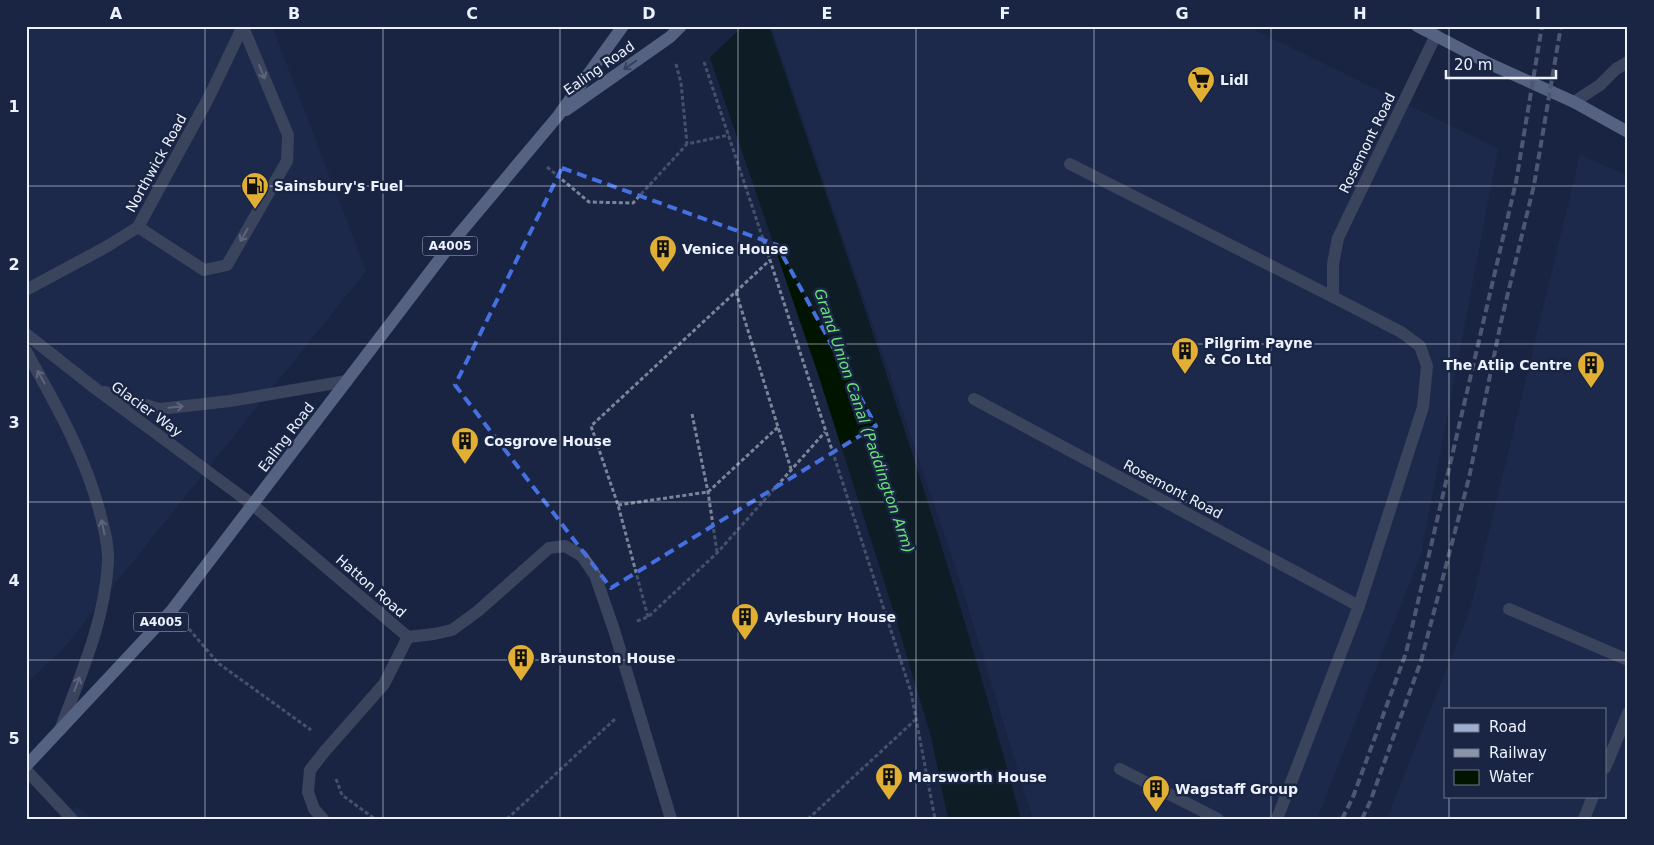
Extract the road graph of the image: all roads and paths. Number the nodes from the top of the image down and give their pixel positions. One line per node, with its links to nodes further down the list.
1 (623, 26): 10 (main road, Ealing Road / A4005)
2 (681, 26): 10 (main road, Ealing Road / A4005, one-way to 10)
3 (1417, 26): 5 (main road)
4 (243, 27): 16 (street, Northwick Road); 16 (street, one-way to 16)
5 (1436, 36): 9 (main road); 20 (street, Rosemont Road)
6 (704, 62): 12 (path)
7 (1628, 62): 9 (street)
8 (681, 83): 13 (path)
9 (1574, 102): 11 (main road)
10 (558, 116): 14 (main road, Ealing Road / A4005)
11 (1628, 132)
12 (729, 135): 13 (path); 17 (path)
13 (687, 144): 14 (path)
14 (528, 151): 23 (main road, Ealing Road / A4005)
15 (1070, 164): 20 (street)
16 (138, 227): 18 (street, Northwick Road)
17 (770, 260): 19 (path); 28 (path)
18 (26, 290)
19 (736, 292): 27 (path); 31 (path)
20 (1334, 297): 34 (street)
21 (26, 334): 24 (street, Glacier Way)
22 (26, 351): 44 (street, one-way to 22)
23 (347, 381): 24 (street, one-way to 23); 32 (main road, Ealing Road / A4005)
24 (96, 389): 32 (street, Glacier Way)
25 (974, 399): 34 (street, Rosemont Road)
26 (692, 414): 30 (path)
27 (778, 427): 29 (path); 30 (path)
28 (826, 432): 29 (path); 43 (path)
29 (791, 469): 33 (path)
30 (708, 492): 31 (path); 33 (path)
31 (618, 504): 37 (path)
32 (253, 505): 36 (main road, Ealing Road / A4005); 39 (street, Hatton Road)
33 (717, 553): 37 (path)
34 (1358, 606): 59 (street)
35 (1509, 609): 40 (street)
36 (172, 610): 44 (main road, Ealing Road / A4005); 45 (path)
37 (648, 617): 38 (path)
38 (614, 630): 39 (street); 41 (street)
39 (408, 638): 45 (street, Hatton Road)
40 (1628, 660)
41 (635, 701): 54 (path); 55 (street)
42 (1628, 714): 47 (street)
43 (916, 719): 56 (path); 57 (path)
44 (60, 730): 46 (main road, Ealing Road / A4005)
45 (325, 751): 52 (street, Hatton Road); 53 (path)
46 (26, 766)
47 (1606, 766)
48 (1120, 769): 58 (street)
49 (26, 770): 51 (street)
50 (1592, 798): 60 (street)
51 (72, 819)
52 (323, 819)
53 (375, 819)
54 (507, 819)
55 (671, 819)
56 (808, 819)
57 (934, 819)
58 (1218, 819)
59 (1276, 819)
60 (1584, 819)

